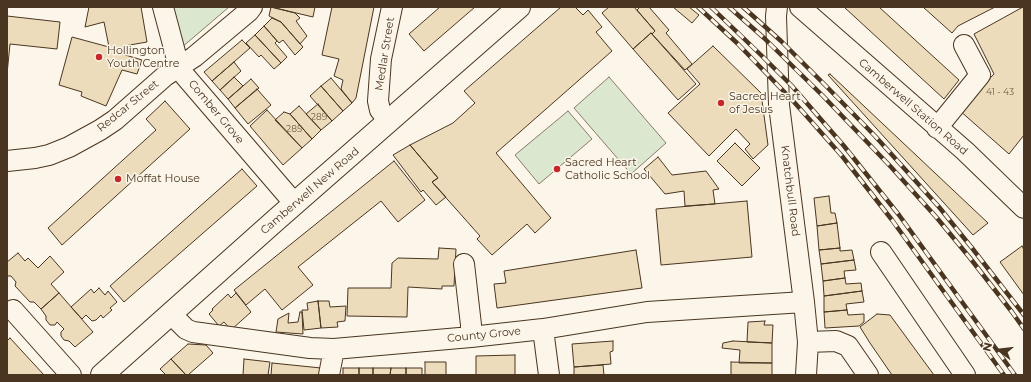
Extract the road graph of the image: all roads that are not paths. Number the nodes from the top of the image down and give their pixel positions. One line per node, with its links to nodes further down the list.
1 (163, 7): 8 (street, Comber Grove)
2 (252, 7): 8 (street, Redcar Street)
3 (392, 7): 9 (street, Medlar Street)
4 (519, 7): 9 (highway, Camberwell New Road)
5 (777, 7): 16 (street, Knatchbull Road)
6 (800, 7): 10 (street, Camberwell Station Road)
7 (964, 45): 10 (street)
8 (179, 66): 11 (street, Redcar Street); 12 (street, Comber Grove)
9 (389, 121): 12 (highway, Camberwell New Road)
10 (937, 128): 13 (street, Camberwell Station Road)
11 (7, 161)
12 (295, 204): 18 (highway, Camberwell New Road)
13 (1024, 208)
14 (881, 252): 29 (street)
15 (464, 264): 20 (street)
16 (804, 302): 19 (street, County Grove); 21 (street, Knatchbull Road)
17 (13, 310): 23 (street)
18 (171, 314): 22 (street, County Grove); 24 (highway, Camberwell New Road)
19 (543, 329): 20 (street, County Grove); 26 (street)
20 (470, 337): 22 (street, County Grove)
21 (808, 342): 27 (street, Knatchbull Road); 28 (street)
22 (334, 349): 25 (street)
23 (71, 375)
24 (102, 375)
25 (330, 375)
26 (549, 375)
27 (806, 375)
28 (868, 375)
29 (965, 375)

